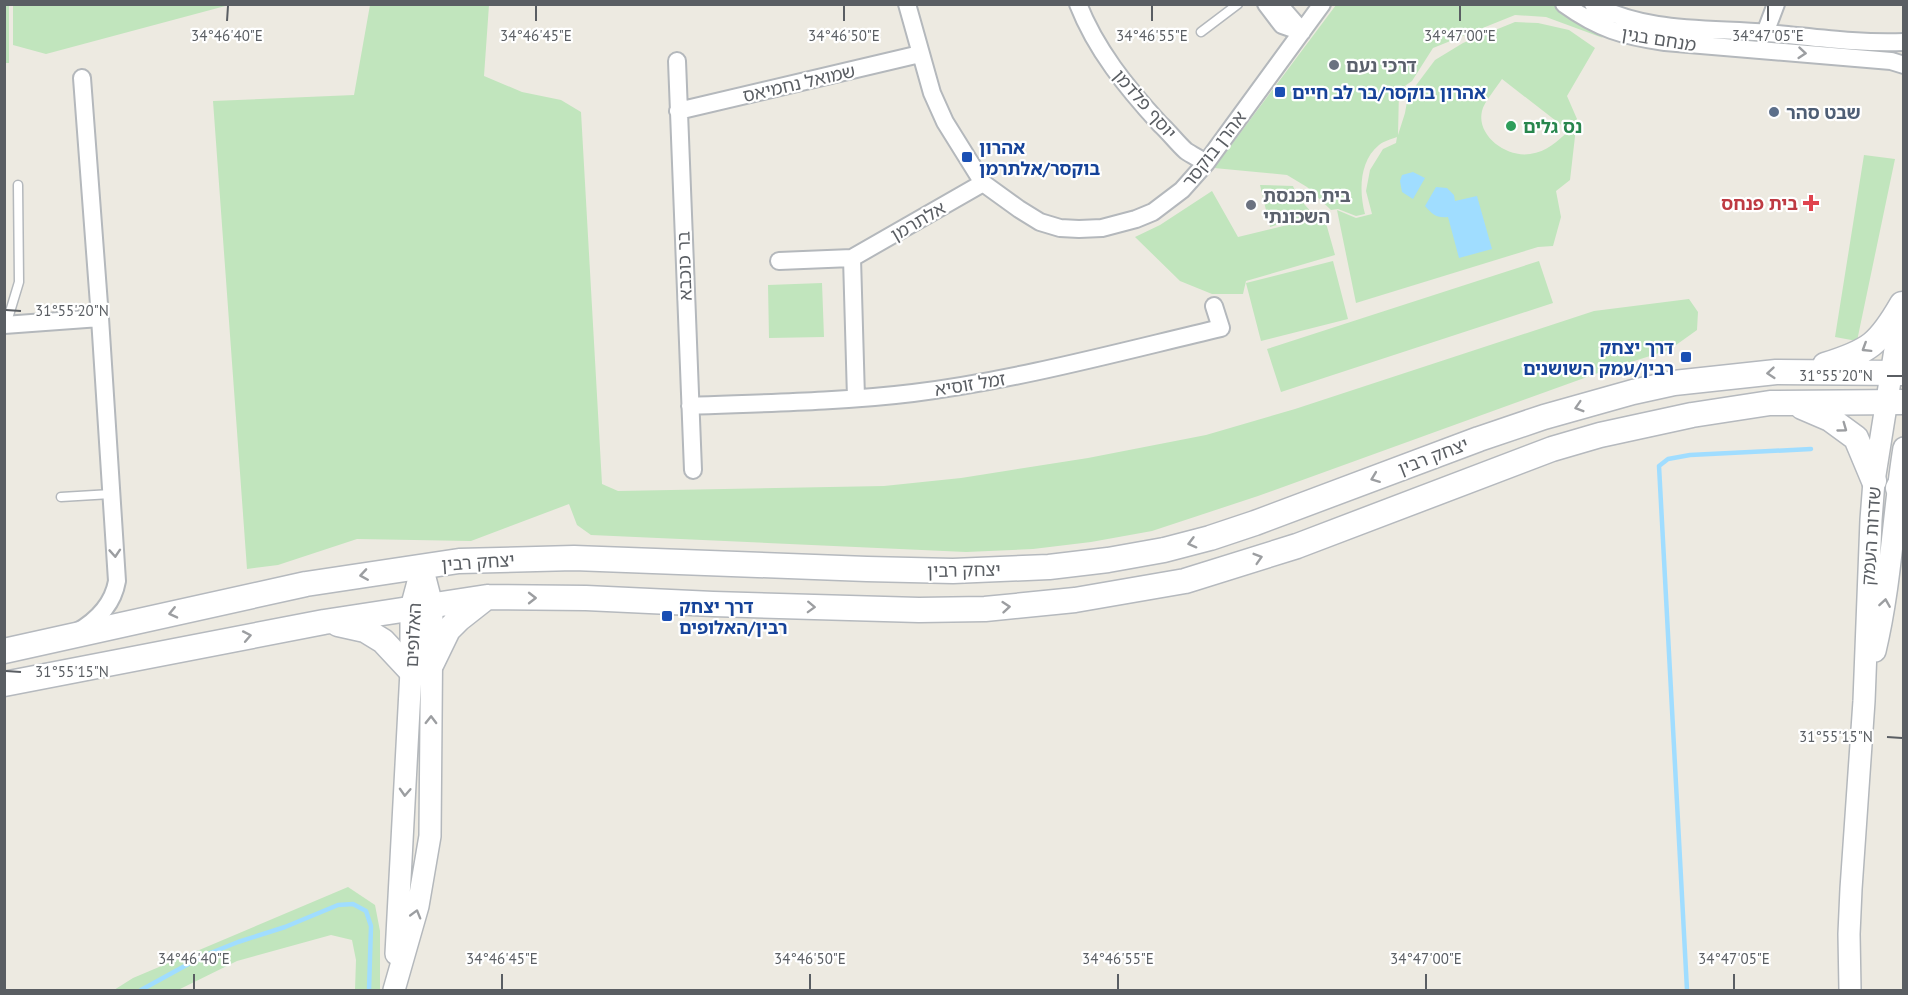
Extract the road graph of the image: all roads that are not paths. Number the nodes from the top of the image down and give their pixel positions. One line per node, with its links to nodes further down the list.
1 (907, 4): 14 (street, אהרן בוקסר)
2 (1078, 4): 19 (street, יוסף פלדמן)
3 (1238, 4): 10 (lane)
4 (1266, 4): 11 (street)
5 (1276, 4): 11 (street)
6 (1322, 4): 11 (street, אהרן בוקסר)
7 (1564, 4): 16 (street, מנחם בגין, one-way to 16)
8 (1593, 4): 12 (street, מנחם בגין)
9 (1776, 4): 12 (street)
10 (1201, 32)
11 (1302, 32): 19 (street, אהרן בוקסר)
12 (1765, 33): 13 (street, מנחם בגין)
13 (1904, 42)
14 (920, 54): 18 (street, שמואל נחמיאס); 20 (street, אהרן בוקסר)
15 (677, 61): 18 (street, בר כוכבא)
16 (1904, 65)
17 (82, 78): 26 (street)
18 (678, 111): 33 (street, בר כוכבא)
19 (1206, 163): 20 (street, אהרן בוקסר)
20 (983, 183): 22 (street, אלתרמן)
21 (18, 185): 27 (lane)
22 (852, 258): 23 (street, אלתרמן); 30 (street)
23 (779, 261)
24 (1903, 300): 28 (main road, one-way to 28); 29 (street, שדרות העמק)
25 (1214, 306): 30 (street, זמל זוסיא)
26 (100, 318): 27 (street); 38 (street)
27 (5, 325)
28 (1804, 372): 29 (main road, יצחק רבין); 40 (main road, יצחק רבין, one-way to 40)
29 (1898, 373): 32 (street, שדרות העמק)
30 (856, 398): 33 (street, זמל זוסיא)
31 (1791, 402): 32 (main road, יצחק רבין); 36 (main road, one-way to 36); 41 (main road, יצחק רבין, one-way to 31)
32 (1895, 402): 36 (street, שדרות העמק)
33 (690, 406): 35 (street, בר כוכבא)
34 (1904, 448): 37 (street, שדרות העמק)
35 (693, 470)
36 (1874, 481): 48 (street, שדרות העמק)
37 (1900, 483): 48 (street, שדרות העמק, one-way to 37)
38 (111, 494): 39 (lane); 44 (street, one-way to 44)
39 (61, 497)
40 (422, 566): 42 (street, האלופים); 44 (main road, יצחק רבין, one-way to 44)
41 (487, 597): 42 (main road, יצחק רבין); 46 (main road)
42 (422, 606): 43 (main road, יצחק רבין); 46 (street, האלופים)
43 (324, 622): 46 (main road); 47 (main road, יצחק רבין, one-way to 43)
44 (67, 637): 45 (main road, יצחק רבין)
45 (4, 651)
46 (422, 667): 49 (street, האלופים)
47 (4, 684)
48 (1864, 701): 50 (street, שדרות העמק)
49 (394, 990)
50 (1850, 990)

